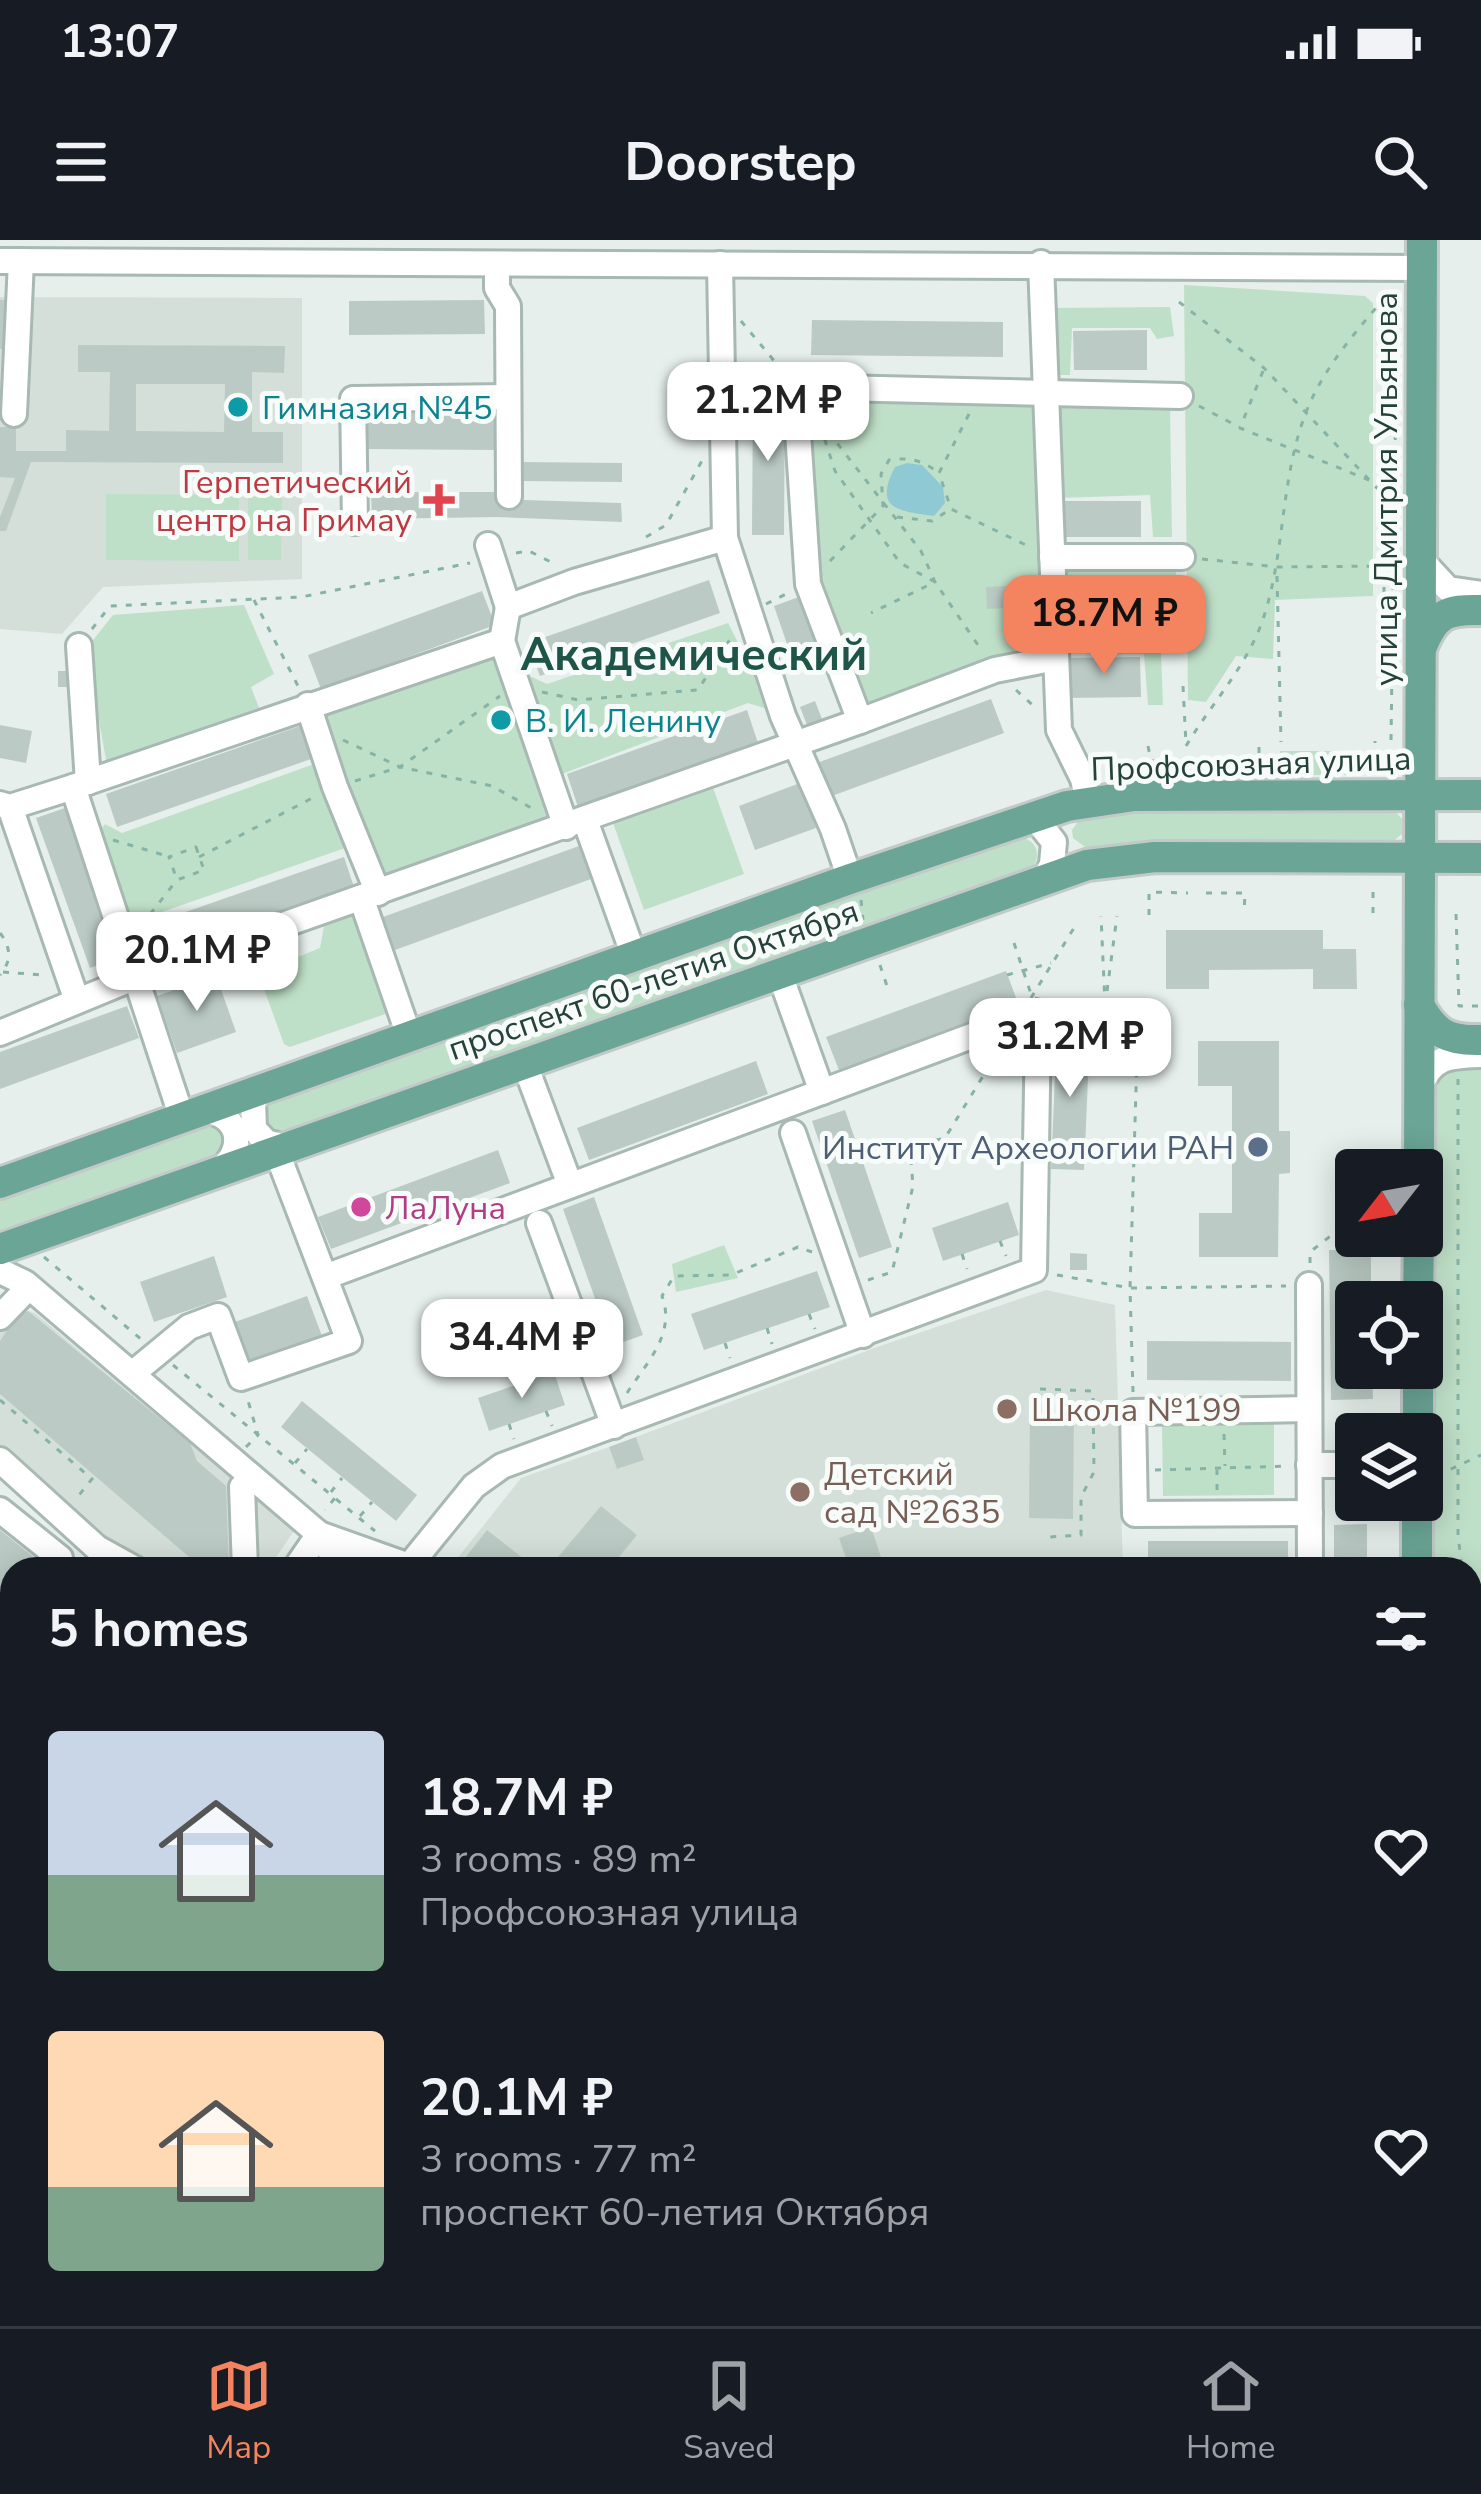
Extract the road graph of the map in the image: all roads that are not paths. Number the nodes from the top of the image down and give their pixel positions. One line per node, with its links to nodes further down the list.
1 (52, 251): 2 (street); 6 (street)
2 (184, 251): 8 (street)
3 (945, 251): 7 (street); 9 (street)
4 (660, 252): 8 (street); 9 (street)
5 (1422, 254): 7 (street); 20 (main road, улица Дмитрия Ульянова)
6 (10, 261): 13 (street)
7 (1041, 263): 10 (street)
8 (496, 264): 12 (street)
9 (720, 264): 16 (street)
10 (1046, 393): 11 (street); 18 (street); 29 (street)
11 (1180, 396)
12 (508, 397): 14 (street); 15 (street)
13 (14, 414)
14 (509, 496)
15 (355, 522)
16 (725, 538): 22 (street); 30 (street)
17 (491, 552): 22 (street)
18 (1052, 557): 19 (street); 27 (street)
19 (1182, 557)
20 (1407, 563): 21 (street); 26 (main road, улица Дмитрия Ульянова)
21 (1481, 594)
22 (508, 607): 24 (street)
23 (1481, 610): 26 (main road)
24 (502, 641): 28 (street); 37 (street)
25 (79, 646): 31 (street)
26 (1421, 649): 32 (main road, улица Дмитрия Ульянова)
27 (1056, 658): 29 (street); 34 (street)
28 (311, 716): 31 (street); 42 (street)
29 (860, 721): 30 (street)
30 (795, 745): 37 (street); 41 (street)
31 (80, 785): 35 (street); 45 (street)
32 (1420, 793): 33 (main road, Профсоюзная улица); 34 (main road, Профсоюзная улица); 38 (main road, улица Дмитрия Ульянова)
33 (1481, 795)
34 (1088, 801): 36 (main road, Профсоюзная улица)
35 (5, 805): 46 (street)
36 (1025, 819): 40 (street); 41 (main road, проспект 60-летия Октября)
37 (575, 823): 42 (street); 43 (street)
38 (1420, 858): 39 (main road); 40 (main road); 47 (main road, улица Дмитрия Ульянова)
39 (1481, 858)
40 (1045, 879): 44 (main road, проспект 60-летия Октября)
41 (856, 885): 43 (main road, проспект 60-летия Октября)
42 (370, 896): 45 (street); 49 (street)
43 (634, 956): 49 (main road, проспект 60-летия Октября)
44 (779, 972): 52 (main road, проспект 60-летия Октября); 55 (street)
45 (136, 977): 46 (street); 56 (street)
46 (72, 989): 48 (street)
47 (1419, 1005): 50 (main road); 54 (main road, улица Дмитрия Ульянова)
48 (0, 1033)
49 (409, 1036): 53 (main road, проспект 60-летия Октября)
50 (1481, 1040)
51 (1481, 1055): 54 (street)
52 (524, 1062): 58 (main road, проспект 60-летия Октября); 62 (street)
53 (265, 1087): 56 (main road, проспект 60-летия Октября); 58 (street)
54 (1420, 1088): 59 (main road, улица Дмитрия Ульянова)
55 (822, 1092): 62 (street); 71 (street)
56 (189, 1113): 60 (street); 61 (main road, проспект 60-летия Октября)
57 (794, 1133): 71 (street)
58 (280, 1149): 60 (main road, проспект 60-летия Октября); 67 (street)
59 (1419, 1149)
60 (221, 1168): 64 (main road, проспект 60-летия Октября)
61 (0, 1183)
62 (570, 1185): 67 (street)
63 (539, 1223): 74 (street)
64 (60, 1227): 65 (main road, проспект 60-летия Октября); 68 (street)
65 (0, 1249)
66 (0, 1271): 68 (street)
67 (325, 1277): 72 (street)
68 (27, 1285): 70 (street); 72 (street)
69 (1309, 1286): 73 (street)
70 (0, 1317)
71 (862, 1335): 74 (street)
72 (132, 1374): 78 (street)
73 (1309, 1409): 77 (street); 80 (street)
74 (610, 1416): 89 (street)
75 (0, 1460): 84 (street)
76 (1335, 1465): 77 (street)
77 (1309, 1466): 80 (street)
78 (242, 1475): 82 (street); 85 (street)
79 (0, 1510): 83 (street)
80 (1310, 1513): 90 (street)
81 (1417, 1521): 91 (main road)
82 (315, 1530): 86 (street); 87 (street); 88 (street)
83 (59, 1557)
84 (115, 1557)
85 (245, 1557)
86 (301, 1557)
87 (334, 1557)
88 (385, 1557)
89 (419, 1557)
90 (1310, 1557)
91 (1417, 1557)

